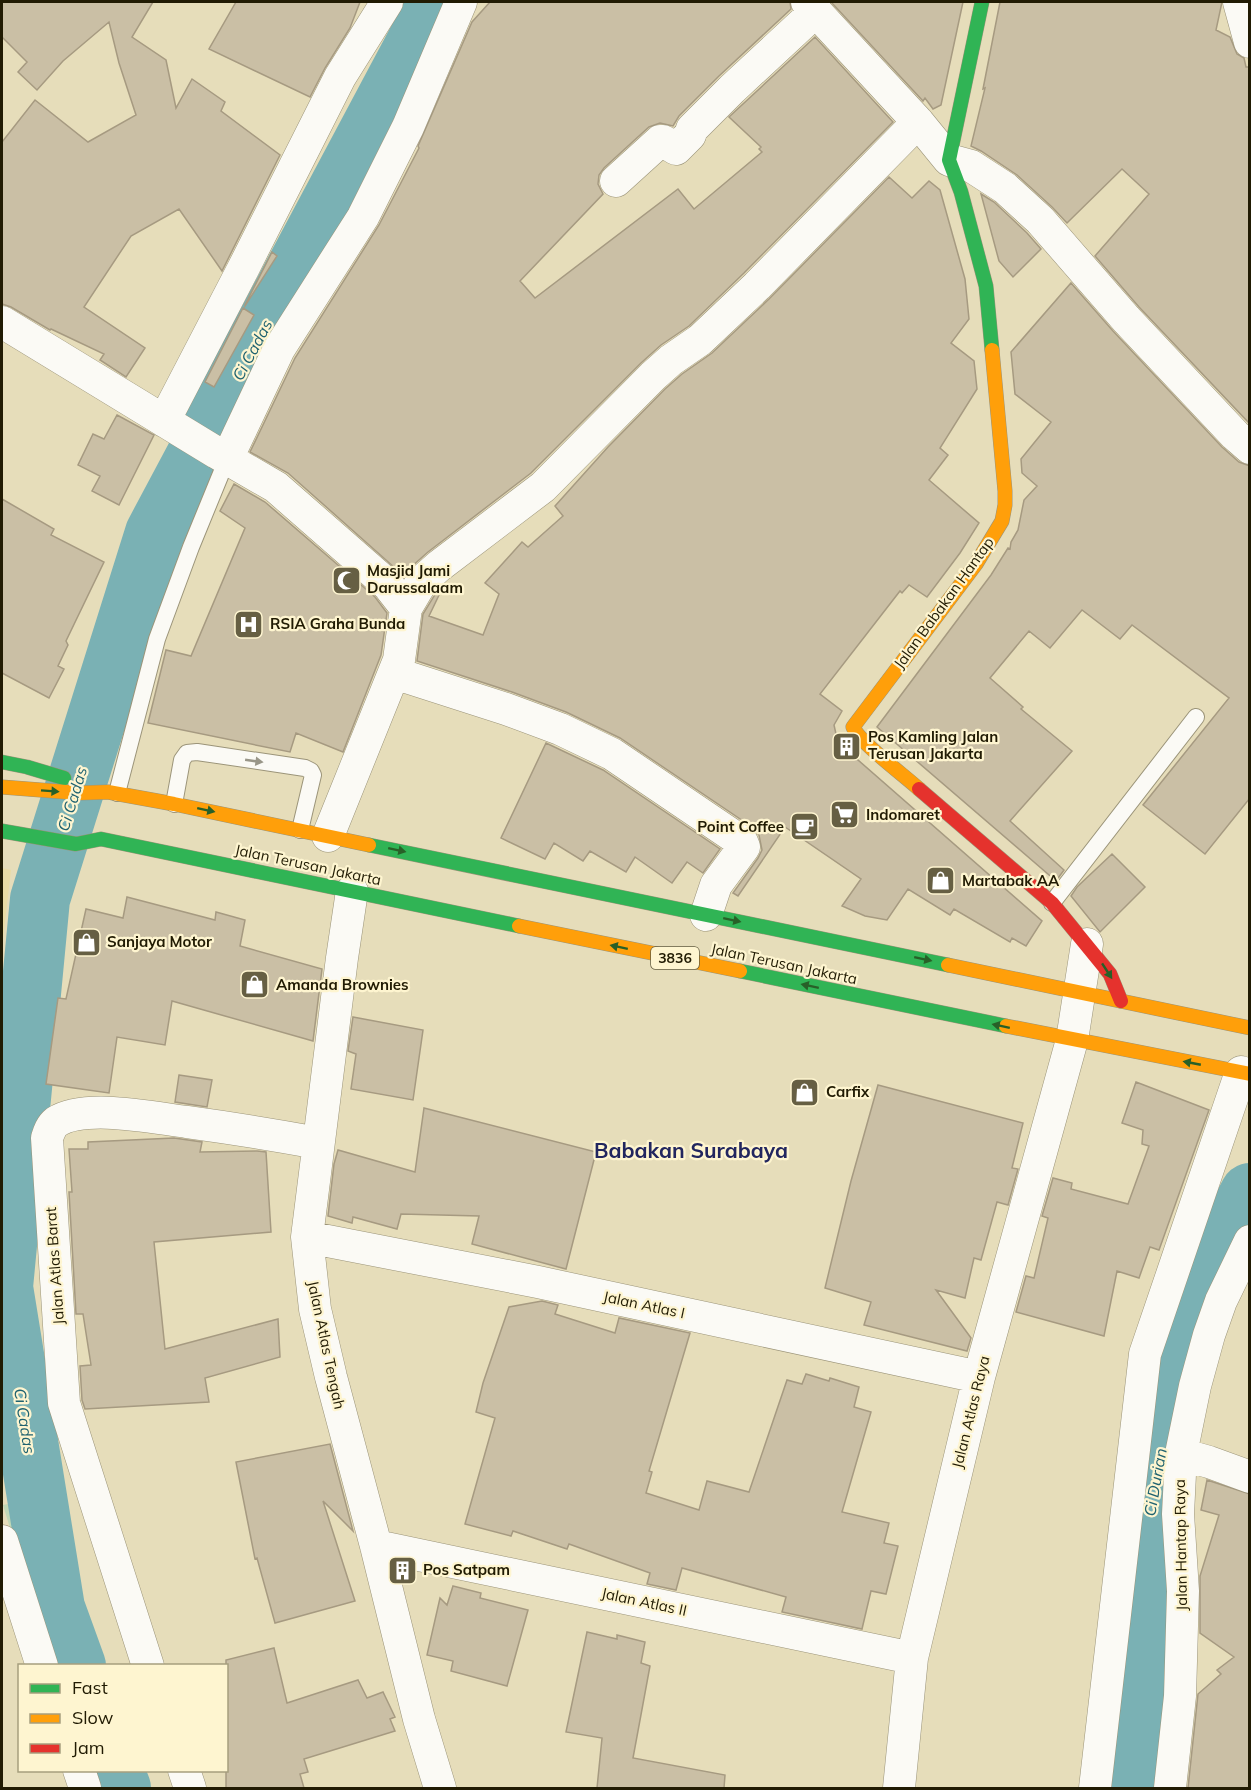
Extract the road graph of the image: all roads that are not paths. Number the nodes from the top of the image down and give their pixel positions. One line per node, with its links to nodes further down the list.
1 (387, 2): 11 (street)
2 (461, 2): 13 (street)
3 (982, 2): 8 (main road)
4 (1239, 2): 6 (street)
5 (830, 16): 7 (street); 9 (street)
6 (1250, 42)
7 (918, 122): 8 (street); 14 (street)
8 (950, 155): 12 (street); 27 (main road, Jalan Babakan Hantap)
9 (616, 181)
10 (2, 322): 11 (street)
11 (166, 422): 13 (street)
12 (1250, 448)
13 (222, 456): 14 (street); 20 (lane)
14 (406, 608): 15 (street)
15 (394, 673): 24 (street); 28 (street)
16 (1196, 717): 27 (lane)
17 (2, 762): 19 (main road)
18 (2, 787): 19 (main road, one-way to 19)
19 (81, 788): 20 (main road)
20 (112, 793): 21 (main road)
21 (174, 804): 24 (main road, one-way to 24); 24 (lane, one-way to 24)
22 (87, 829): 25 (main road, Jalan Terusan Jakarta)
23 (2, 831): 25 (main road, Jalan Terusan Jakarta / 3836)
24 (314, 833): 28 (main road, one-way to 28)
25 (101, 839): 26 (main road, Jalan Terusan Jakarta / 3836)
26 (352, 891): 33 (main road, Jalan Terusan Jakarta / 3836, one-way to 26); 35 (street, Jalan Atlas Tengah)
27 (1052, 903): 29 (main road, Jalan Babakan Hantap)
28 (706, 915): 30 (main road, one-way to 30)
29 (1087, 944): 30 (street); 31 (main road, Jalan Babakan Hantap, one-way to 31)
30 (1081, 992): 31 (main road); 33 (street, Jalan Atlas Raya)
31 (1121, 1000): 32 (main road)
32 (1250, 1028)
33 (1072, 1040): 34 (main road, Jalan Terusan Jakarta / 3836, one-way to 33); 38 (street, Jalan Atlas Raya)
34 (1245, 1073): 52 (street)
35 (318, 1143): 36 (street, Jalan Atlas Tengah); 45 (street, Jalan Atlas Barat)
36 (307, 1237): 38 (street, Jalan Atlas I); 42 (street, Jalan Atlas Tengah)
37 (1250, 1241): 39 (street, Jalan Hantap Raya)
38 (979, 1377): 43 (street, Jalan Atlas Raya)
39 (1181, 1454): 40 (street); 53 (street, Jalan Hantap Raya)
40 (1250, 1477)
41 (2, 1541): 44 (street)
42 (376, 1546): 43 (street, Jalan Atlas II); 50 (street, Jalan Atlas Tengah)
43 (912, 1658): 51 (street, Jalan Atlas Raya)
44 (42, 1664)
45 (148, 1664)
46 (80, 1772): 48 (street)
47 (185, 1772): 49 (street)
48 (85, 1788)
49 (190, 1788)
50 (440, 1788)
51 (899, 1788)
52 (1095, 1788)
53 (1170, 1788)

